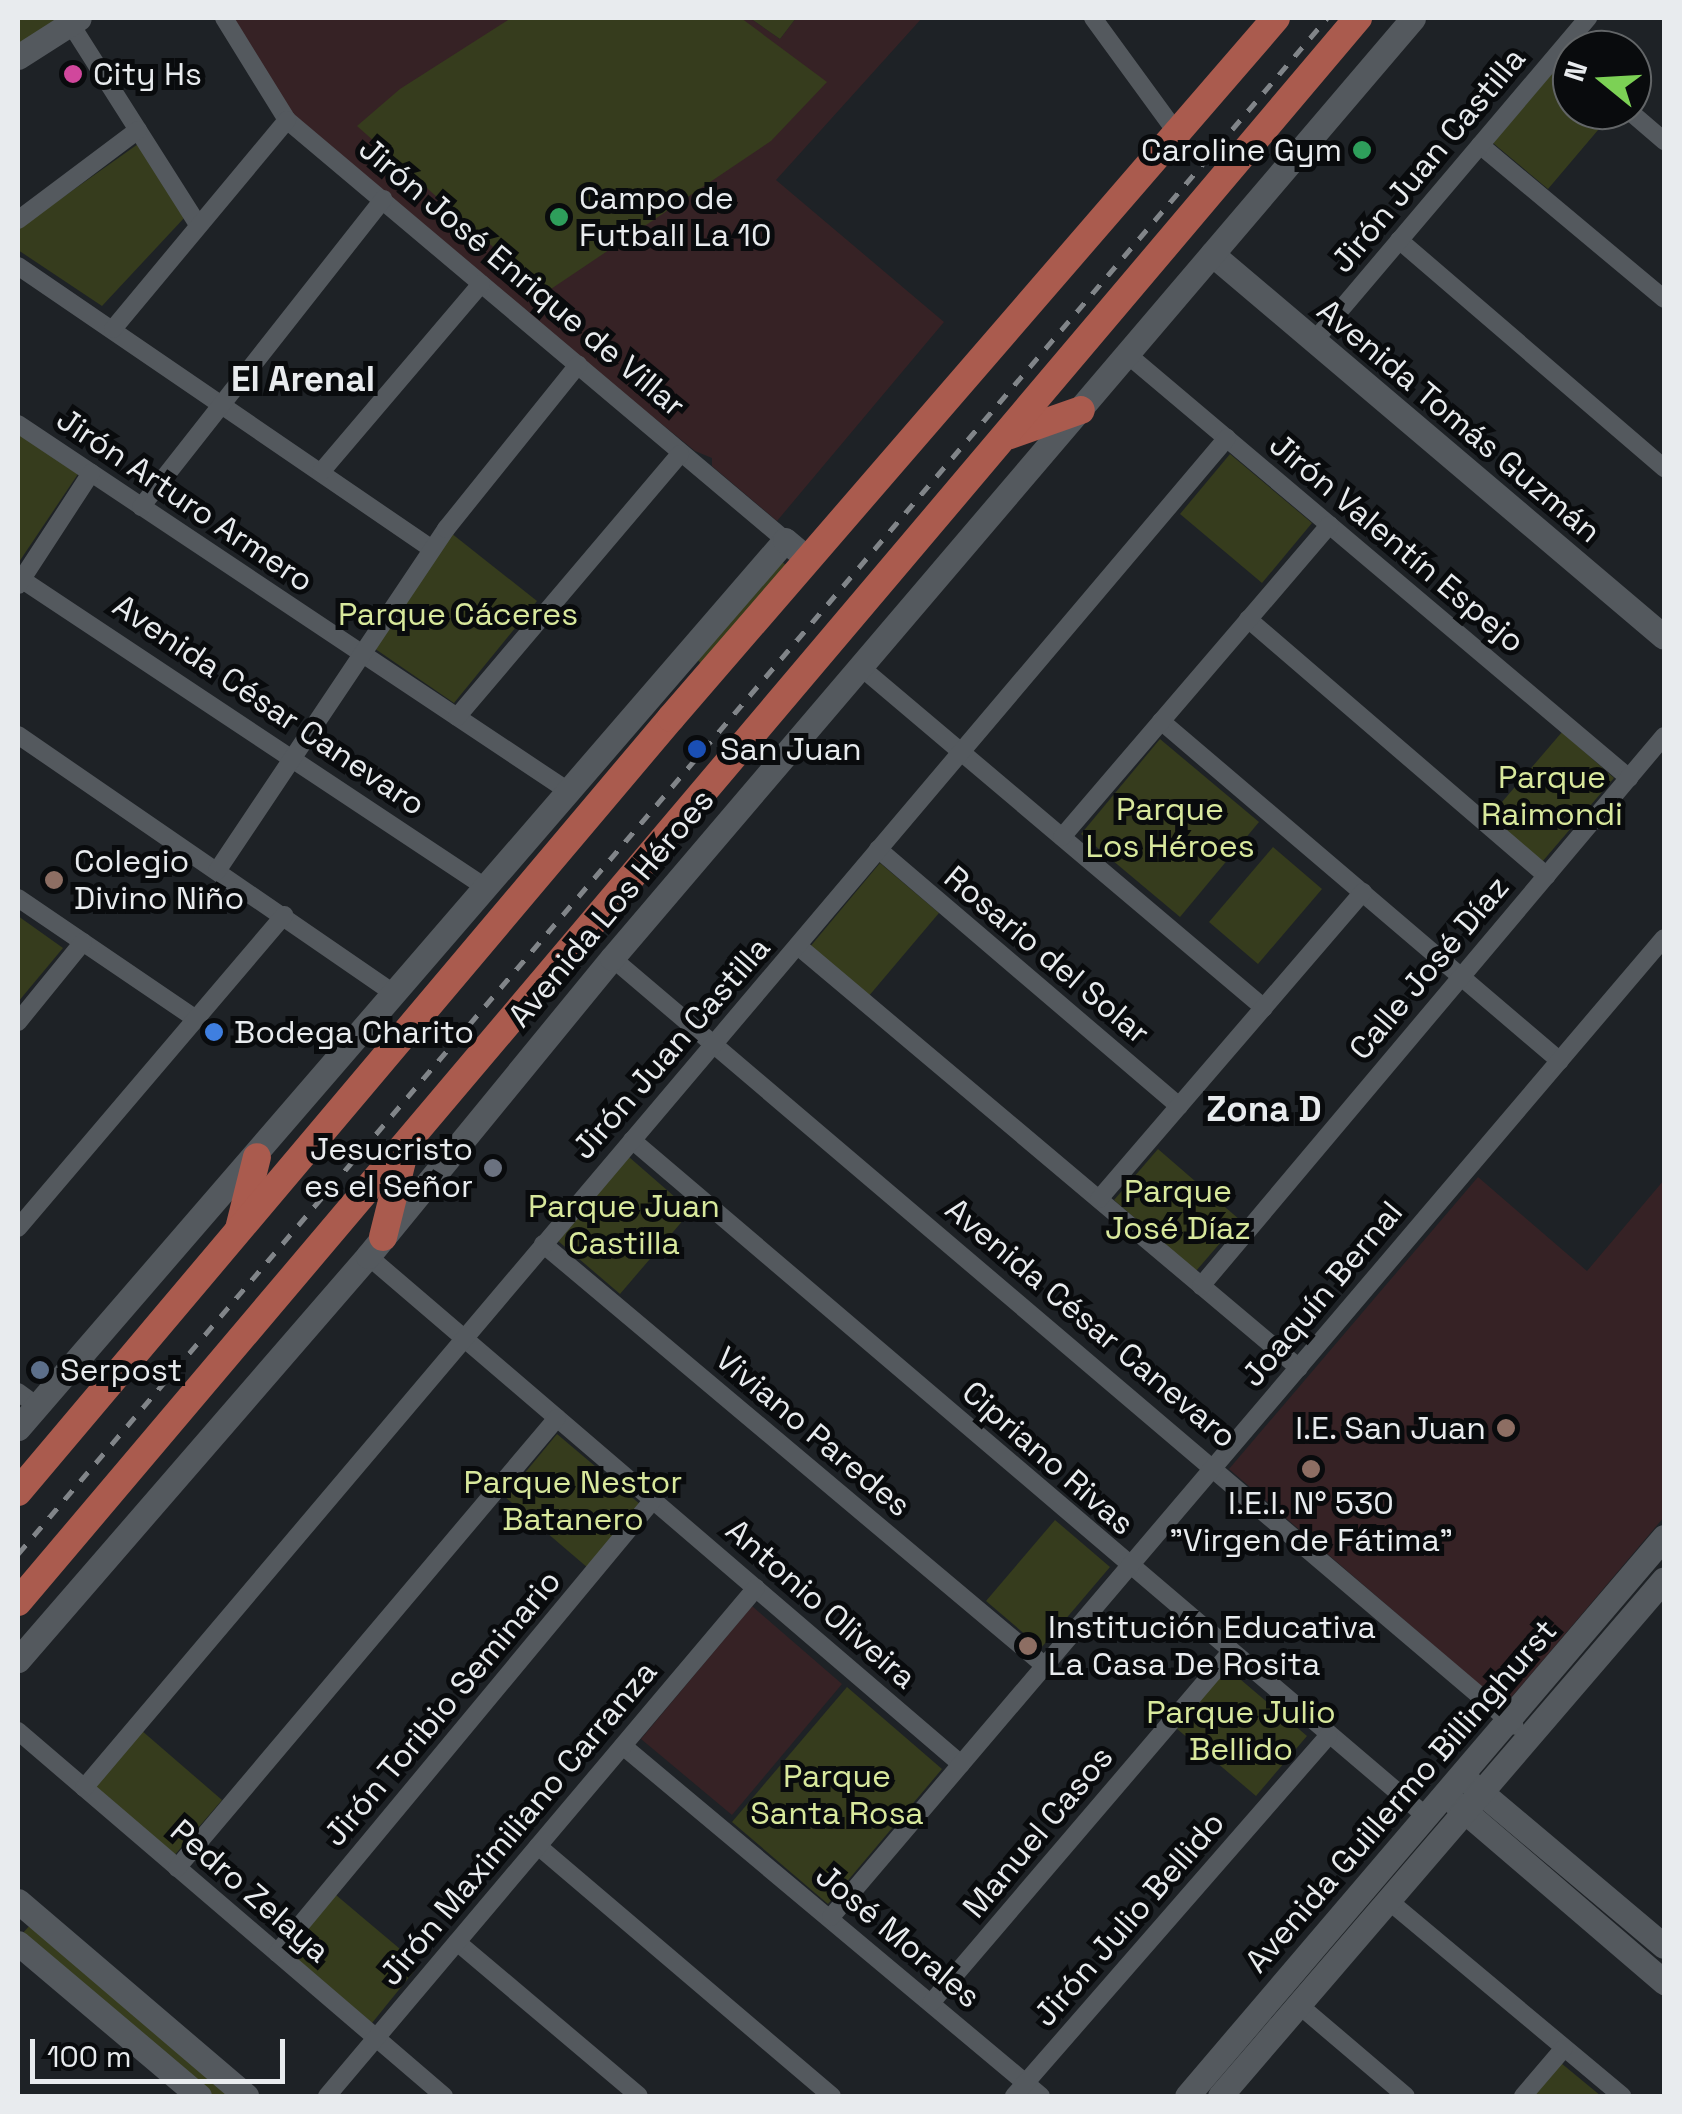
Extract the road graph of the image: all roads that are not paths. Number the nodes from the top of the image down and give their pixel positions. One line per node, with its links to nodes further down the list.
1 (224, 18): 9 (street, Jirón José Enrique de Villar)
2 (1093, 18): 11 (street)
3 (1275, 18): 11 (main road)
4 (1358, 18): 28 (main road, Avenida Los Héroes)
5 (1413, 18): 17 (street, Avenida Los Héroes)
6 (75, 20): 7 (street); 10 (street)
7 (18, 57)
8 (1552, 71): 12 (street, Jirón Juan Castilla)
9 (287, 120): 13 (street, Jirón José Enrique de Villar); 15 (street)
10 (138, 130): 14 (street); 15 (street)
11 (1177, 133): 38 (main road)
12 (1480, 144): 16 (street, Jirón Juan Castilla); 20 (street)
13 (384, 200): 19 (street, Jirón José Enrique de Villar); 25 (street)
14 (18, 220)
15 (198, 225): 21 (street)
16 (1399, 240): 22 (street, Jirón Juan Castilla); 31 (street)
17 (1212, 254): 22 (street, Avenida Tomás Guzmán); 23 (street, Avenida Los Héroes)
18 (20, 273): 21 (street)
19 (481, 284): 24 (street, Jirón José Enrique de Villar); 32 (street)
20 (1664, 299)
21 (113, 329): 25 (street)
22 (1314, 341): 41 (street, Avenida Tomás Guzmán)
23 (1128, 354): 26 (street, Avenida Los Héroes); 29 (street, Jirón Valentín Espejo)
24 (578, 365): 30 (street, Jirón José Enrique de Villar); 37 (street)
25 (220, 402): 32 (street); 34 (street)
26 (1080, 410): 28 (main road); 43 (street, Avenida Los Héroes)
27 (18, 424): 33 (street, Jirón Arturo Armero)
28 (1009, 436): 73 (main road, Avenida Los Héroes)
29 (1226, 438): 35 (street, Jirón Valentín Espejo); 48 (street, Jirón Juan Castilla)
30 (680, 454): 36 (street, Jirón José Enrique de Villar); 44 (street)
31 (1664, 468)
32 (321, 472): 37 (street)
33 (91, 474): 34 (street, Jirón Arturo Armero); 39 (street)
34 (141, 507): 42 (street, Jirón Arturo Armero)
35 (1329, 525): 40 (street); 50 (street, Jirón Valentín Espejo)
36 (785, 540): 38 (street, Jirón José Enrique de Villar); 51 (street)
37 (432, 550): 42 (street)
38 (808, 559): 77 (main road)
39 (19, 580): 49 (street, Avenida César Canevaro)
40 (1248, 619): 45 (street); 55 (street)
41 (1664, 638)
42 (359, 652): 44 (street, Jirón Arturo Armero); 49 (street)
43 (863, 668): 48 (street); 63 (street, Avenida Los Héroes)
44 (457, 717): 51 (street, Jirón Arturo Armero)
45 (1161, 721): 52 (street); 57 (street)
46 (18, 735): 54 (street)
47 (1664, 736): 50 (street, Calle José Díaz)
48 (965, 754): 52 (street); 53 (street, Jirón Juan Castilla)
49 (289, 757): 54 (street); 56 (street, Avenida César Canevaro)
50 (1629, 778): 55 (street, Calle José Díaz)
51 (568, 791): 56 (street)
52 (1062, 836): 66 (street)
53 (878, 849): 62 (street, Jirón Juan Castilla); 71 (street, Rosario del Solar)
54 (217, 870): 59 (street)
55 (1546, 876): 64 (street, Calle José Díaz)
56 (485, 887): 65 (street)
57 (1363, 892): 64 (street); 66 (street)
58 (18, 898): 61 (street)
59 (284, 915): 65 (street); 67 (street)
60 (1664, 938): 70 (street, Joaquín Bernal)
61 (83, 942): 67 (street); 68 (street)
62 (798, 946): 69 (street, Jirón Juan Castilla); 75 (street)
63 (612, 958): 69 (street, Avenida César Canevaro); 79 (street, Avenida Los Héroes)
64 (1462, 977): 70 (street); 80 (street, Calle José Díaz)
65 (393, 993): 74 (street)
66 (1264, 1008): 71 (street)
67 (196, 1019): 76 (street)
68 (18, 1022)
69 (714, 1046): 72 (street, Jirón Juan Castilla); 86 (street, Avenida César Canevaro)
70 (1560, 1060): 82 (street, Joaquín Bernal)
71 (1179, 1106): 75 (street)
72 (632, 1140): 78 (street, Jirón Juan Castilla); 90 (street, Cipriano Rivas)
73 (404, 1153): 79 (main road); 93 (main road, Avenida Los Héroes)
74 (257, 1158): 77 (main road); 83 (street)
75 (1099, 1199): 80 (street)
76 (18, 1228)
77 (238, 1235): 87 (main road)
78 (543, 1244): 81 (street, Jirón Juan Castilla); 96 (street, Viviano Paredes)
79 (376, 1247): 81 (street, Antonio Oliveira); 95 (street, Avenida Los Héroes)
80 (1201, 1286): 82 (street)
81 (464, 1338): 84 (street, Antonio Oliveira); 102 (street, Jirón Juan Castilla)
82 (1299, 1368): 86 (street, Joaquín Bernal)
83 (27, 1399): 85 (street)
84 (556, 1418): 88 (street, Antonio Oliveira); 106 (street)
85 (18, 1428)
86 (1212, 1469): 90 (street, Joaquín Bernal); 97 (street, Avenida César Canevaro)
87 (18, 1492)
88 (653, 1500): 92 (street, Antonio Oliveira); 113 (street, Jirón Toribio Seminario)
89 (1664, 1538): 97 (street, Avenida Guillermo Billinghurst)
90 (1129, 1568): 94 (street, Cipriano Rivas); 96 (street, Joaquín Bernal)
91 (1664, 1579): 97 (street, Avenida Guillermo Billinghurst)
92 (756, 1588): 100 (street, Jirón Maximiliano Carranza); 101 (street, Antonio Oliveira)
93 (18, 1602)
94 (1230, 1653): 99 (street, Cipriano Rivas); 115 (street, Manuel Casos)
95 (18, 1660)
96 (1045, 1666): 101 (street, Joaquín Bernal)
97 (1519, 1729): 103 (street, Avenida Guillermo Billinghurst)
98 (18, 1731): 102 (street, Pedro Zelaya)
99 (1328, 1736): 104 (street, Cipriano Rivas); 119 (street, Jirón Julio Bellido)
100 (623, 1746): 105 (street, Jirón Maximiliano Carranza); 109 (street, José Morales)
101 (961, 1764): 109 (street, Joaquín Bernal)
102 (84, 1788): 106 (street, Pedro Zelaya)
103 (1464, 1794): 104 (street, Avenida Guillermo Billinghurst); 107 (street, Avenida Guillermo Billinghurst); 112 (street); 114 (street)
104 (1428, 1818): 128 (street, Avenida Guillermo Billinghurst)
105 (538, 1846): 110 (street, Jirón Maximiliano Carranza); 126 (street)
106 (177, 1868): 113 (street, Pedro Zelaya)
107 (1388, 1901): 116 (street, Avenida Guillermo Billinghurst); 118 (street)
108 (18, 1904): 122 (street)
109 (831, 1917): 115 (street, José Morales)
110 (457, 1942): 117 (street, Jirón Maximiliano Carranza); 125 (street)
111 (18, 1943): 121 (street)
112 (1664, 1946)
113 (276, 1953): 117 (street, Pedro Zelaya)
114 (1664, 1982)
115 (931, 2004): 119 (street, José Morales)
116 (1299, 2004): 120 (street, Avenida Guillermo Billinghurst); 129 (street)
117 (376, 2038): 123 (street, Jirón Maximiliano Carranza); 124 (street, Pedro Zelaya)
118 (1564, 2048): 130 (street); 131 (street)
119 (1019, 2090): 127 (street, José Morales)
120 (1224, 2095)
121 (199, 2096)
122 (246, 2096)
123 (326, 2096)
124 (444, 2096)
125 (638, 2096)
126 (832, 2096)
127 (1041, 2096)
128 (1187, 2096)
129 (1406, 2096)
130 (1523, 2096)
131 (1622, 2096)

